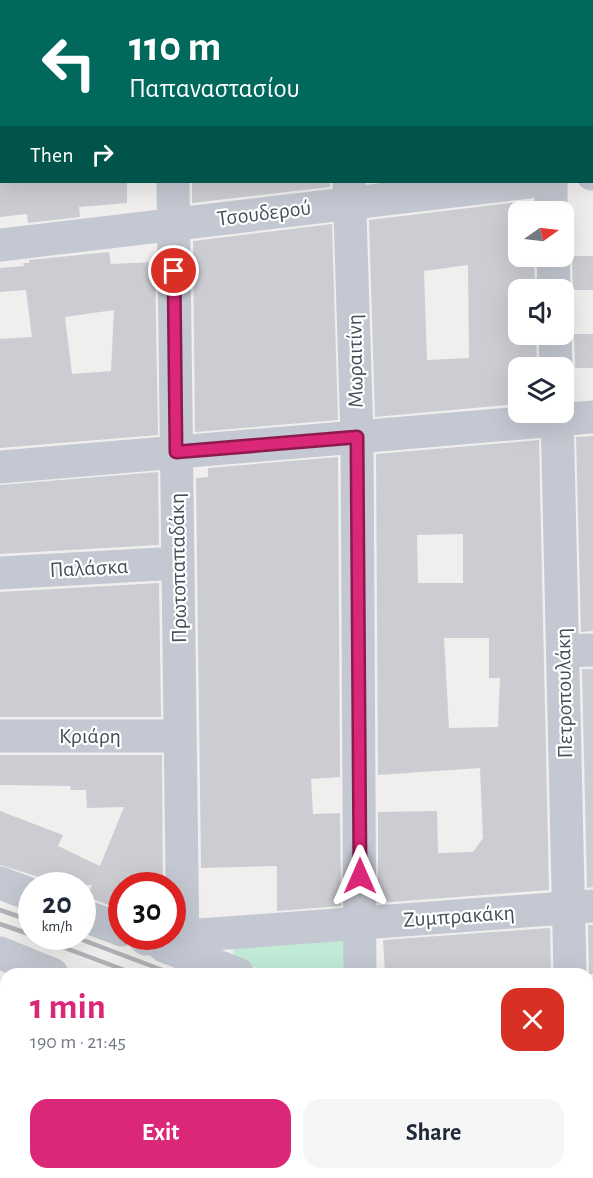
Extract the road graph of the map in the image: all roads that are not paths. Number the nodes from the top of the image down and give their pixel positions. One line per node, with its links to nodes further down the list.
1 (172, 183): 6 (street, Πρωτοπαπαδάκη)
2 (511, 183): 4 (street, Τσουδερού)
3 (551, 183): 5 (street)
4 (350, 192): 6 (street, Τσουδερού); 12 (street, Μωραιτίνη)
5 (552, 201)
6 (173, 224): 7 (street, Τσουδερού); 13 (street, Πρωτοπαπαδάκη)
7 (0, 245)
8 (574, 416): 9 (street)
9 (593, 417)
10 (508, 421): 12 (street)
11 (558, 423): 17 (street, Πετροπουλάκη)
12 (357, 437): 13 (street); 24 (street, Μωραιτίνη)
13 (176, 452): 14 (street); 15 (street, Πρωτοπαπαδάκη)
14 (0, 466)
15 (178, 563): 16 (street, Παλάσκα); 19 (street, Πρωτοπαπαδάκη)
16 (0, 573)
17 (578, 650): 23 (street, Πετροπουλάκη)
18 (0, 736): 19 (street, Κριάρη)
19 (180, 736): 20 (street, Πρωτοπαπαδάκη)
20 (182, 872)
21 (0, 883): 22 (street)
22 (18, 890)
23 (581, 907): 24 (street, Ζυμπρακάκη); 31 (street, Πετροπουλάκη)
24 (360, 923): 25 (street, Ζυμπρακάκη); 30 (street, Μωραιτίνη)
25 (186, 945)
26 (186, 947): 29 (street)
27 (0, 953): 28 (street)
28 (37, 968)
29 (227, 968)
30 (360, 968)
31 (571, 968)

